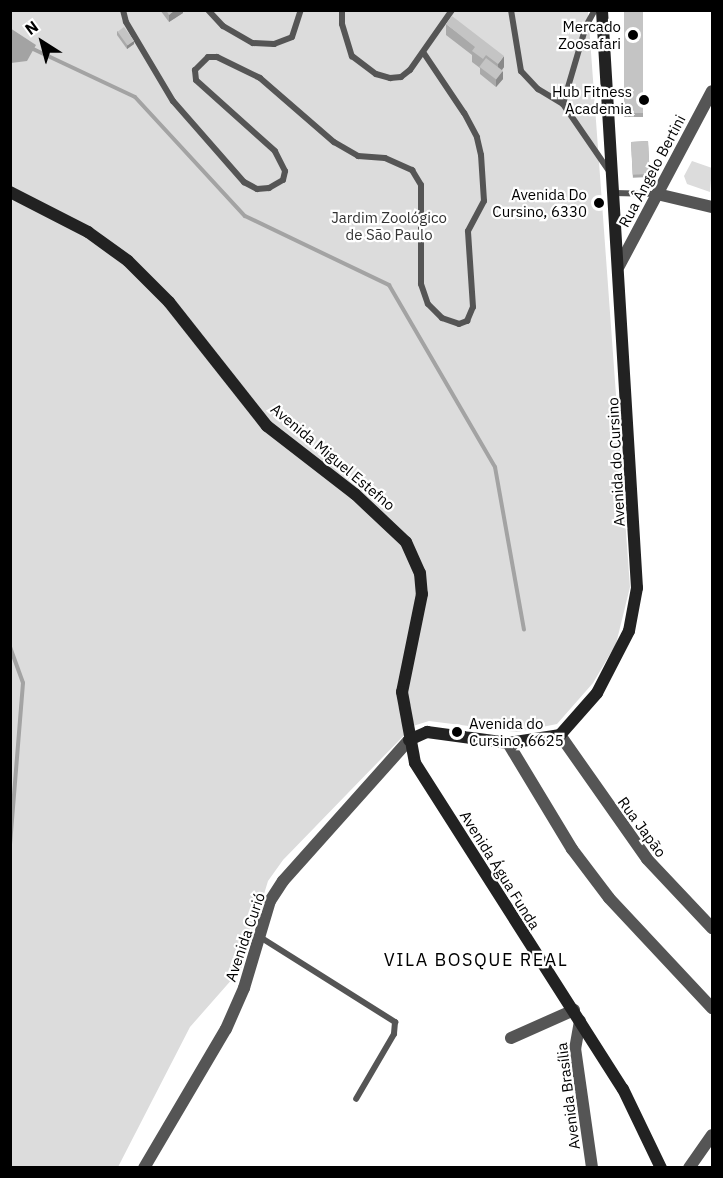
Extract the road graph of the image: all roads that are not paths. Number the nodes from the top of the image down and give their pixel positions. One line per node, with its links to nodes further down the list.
1 (123, 10): 9 (lane)
2 (208, 10): 3 (lane)
3 (301, 10)
4 (342, 10): 9 (lane)
5 (452, 10): 9 (lane)
6 (511, 10): 11 (lane)
7 (595, 10): 11 (lane)
8 (602, 10): 12 (main road, Avenida do Cursino)
9 (423, 52)
10 (712, 91): 15 (street, Rua Ângelo Bertini)
11 (563, 104): 12 (lane)
12 (612, 175): 14 (main road, Avenida do Cursino)
13 (10, 192): 19 (main road, Avenida Miguel Estefno)
14 (614, 194): 15 (lane); 17 (main road, Avenida do Cursino)
15 (657, 194): 16 (street); 17 (street, Rua Ângelo Bertini)
16 (712, 207)
17 (619, 266): 18 (main road, Avenida do Cursino)
18 (560, 735): 20 (main road); 21 (street, Rua Japão)
19 (409, 740): 20 (main road); 22 (street, Avenida Curió); 24 (main road, Avenida Água Funda)
20 (508, 743): 23 (street)
21 (712, 927)
22 (260, 937): 26 (lane); 28 (street, Avenida Curió)
23 (712, 1008)
24 (577, 1015): 25 (street); 29 (street, Avenida Brasília); 30 (main road, Avenida Água Funda)
25 (511, 1038)
26 (356, 1099)
27 (712, 1135): 31 (street)
28 (144, 1167)
29 (592, 1167)
30 (661, 1167)
31 (689, 1167)

